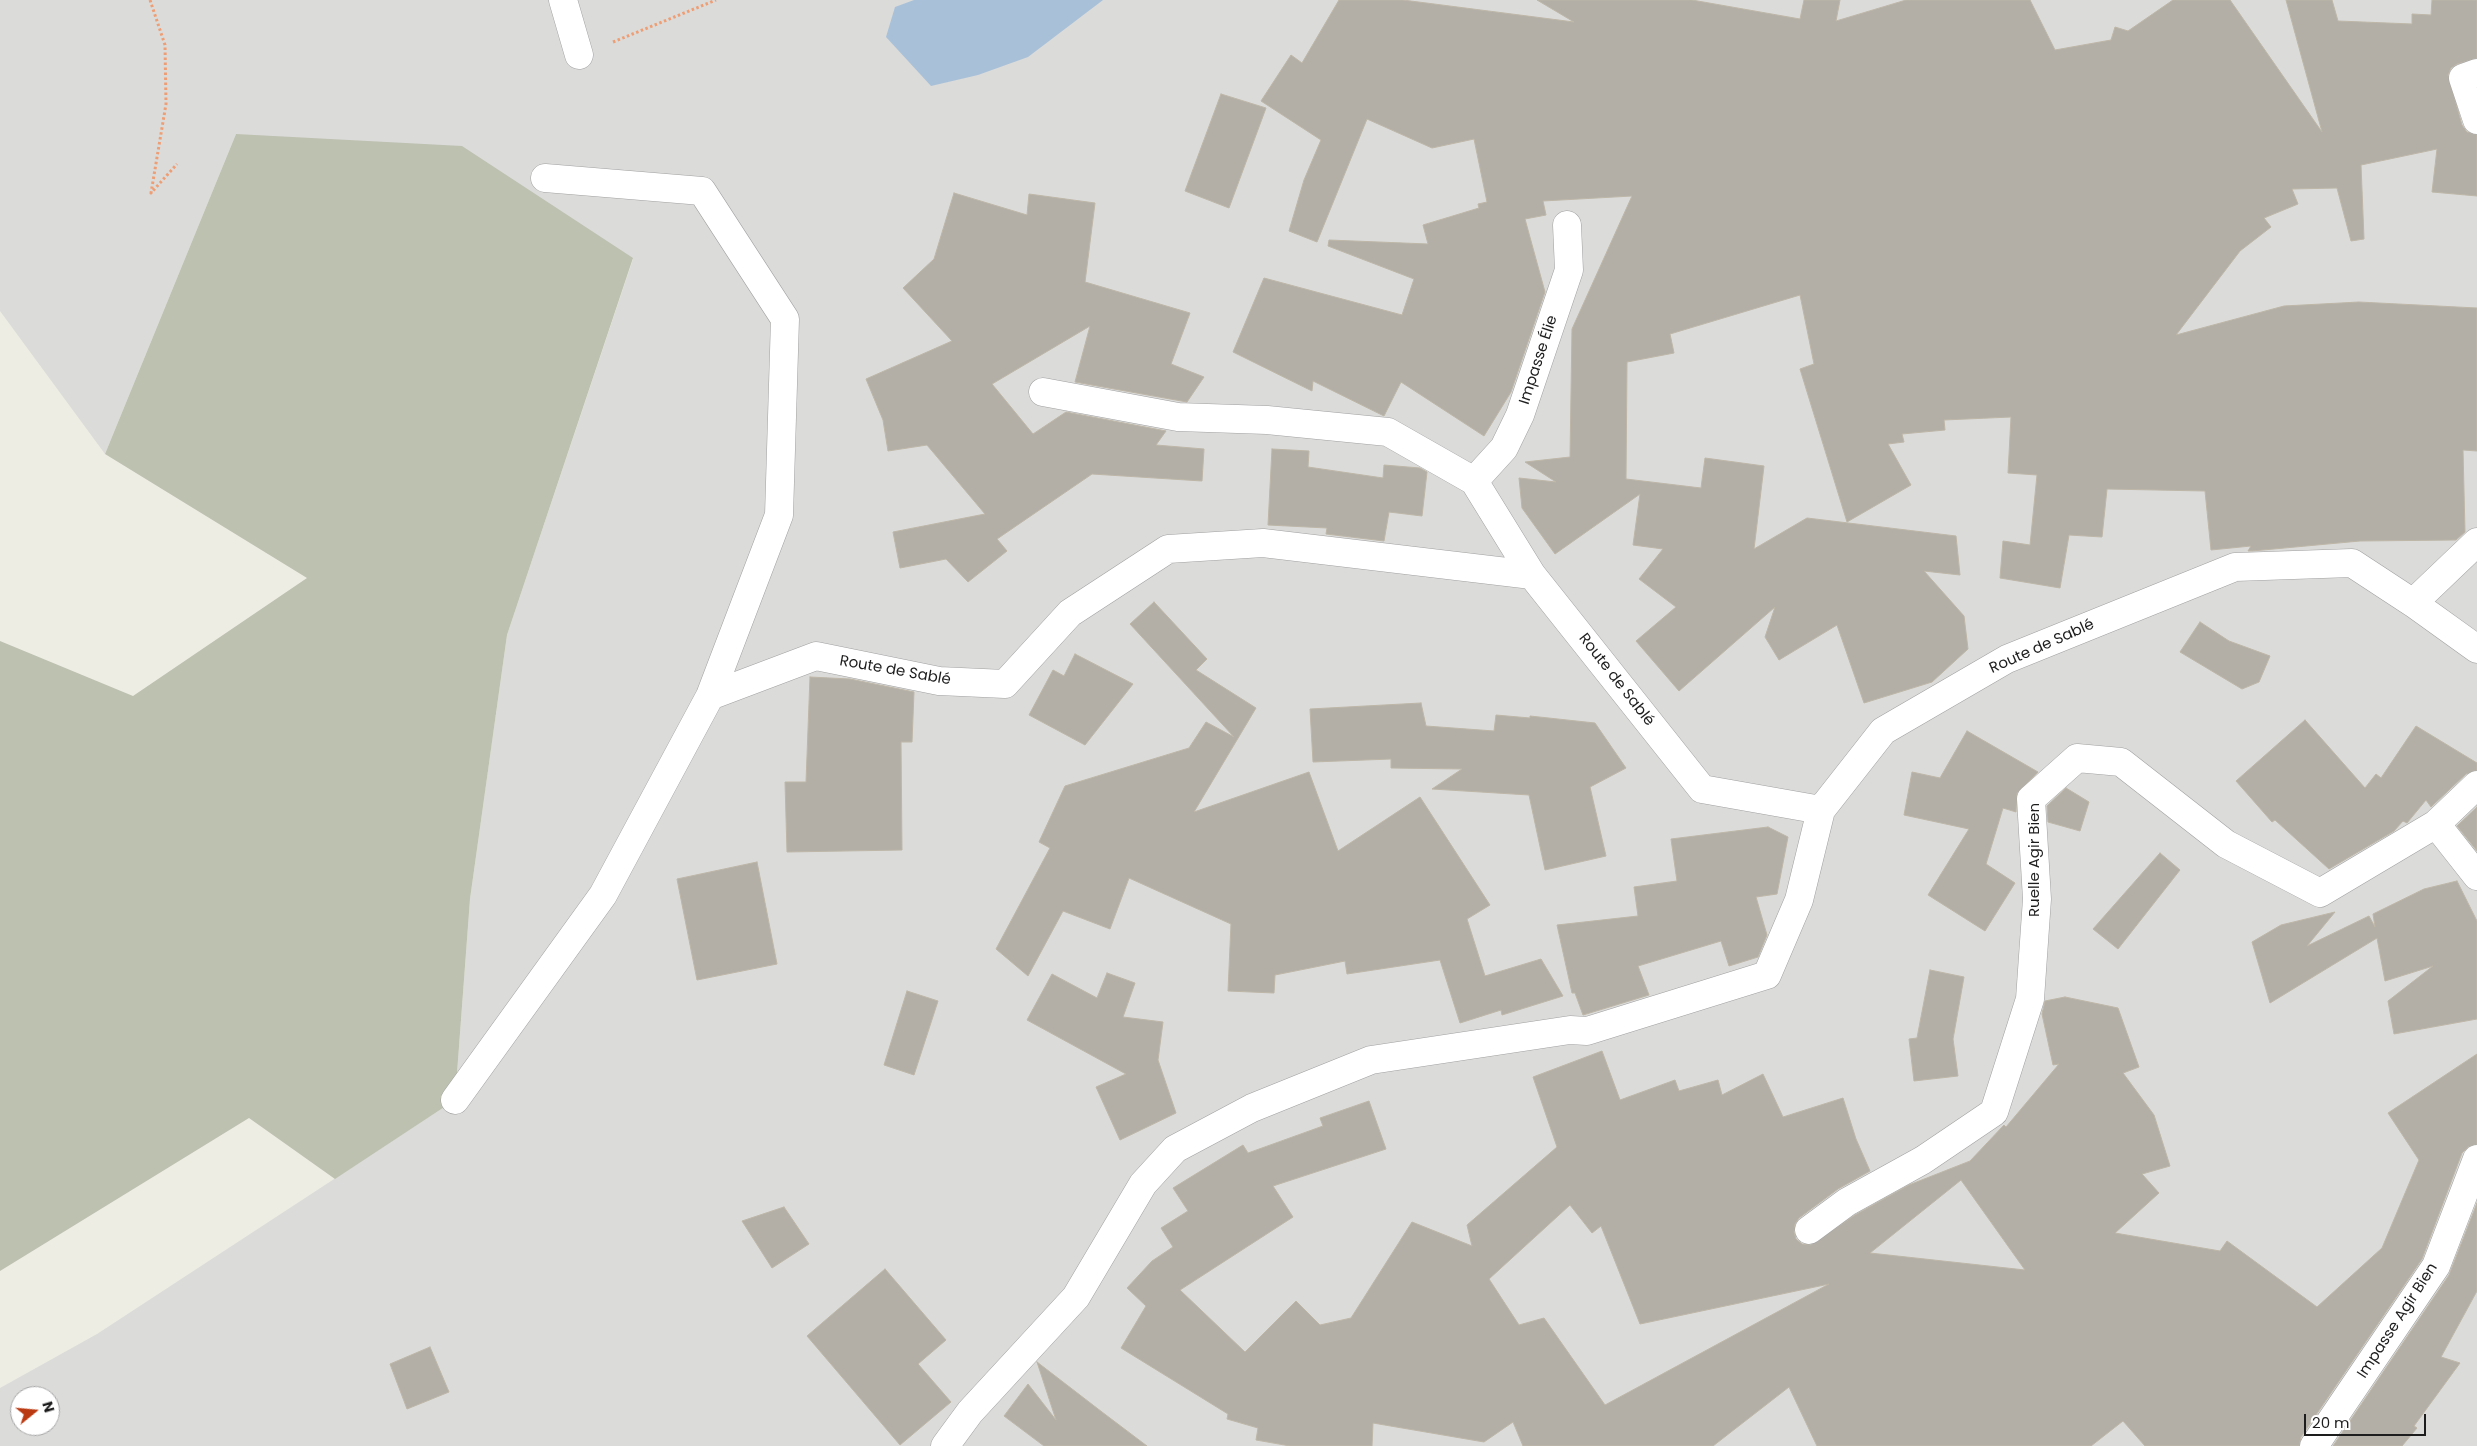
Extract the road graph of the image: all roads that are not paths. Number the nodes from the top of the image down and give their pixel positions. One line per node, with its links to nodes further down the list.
1 (564, 0): 2 (street)
2 (579, 55)
3 (2477, 72): 4 (street)
4 (2477, 120)
5 (545, 178): 13 (street)
6 (1567, 225): 8 (street, Impasse Élie)
7 (1043, 392): 8 (street)
8 (1474, 481): 10 (street)
9 (2477, 542): 11 (street)
10 (1532, 575): 13 (street, Route de Sablé); 15 (street, Route de Sablé)
11 (2414, 603): 12 (street, Route de Sablé); 15 (street, Route de Sablé)
12 (2477, 649)
13 (710, 696): 18 (street)
14 (2477, 784): 16 (street, Ruelle Agir Bien)
15 (1821, 810): 21 (street)
16 (2436, 824): 17 (street); 20 (street, Ruelle Agir Bien)
17 (2477, 876)
18 (455, 1100)
19 (2477, 1159): 22 (street, Impasse Agir Bien)
20 (1809, 1230)
21 (945, 1446)
22 (2314, 1446)

